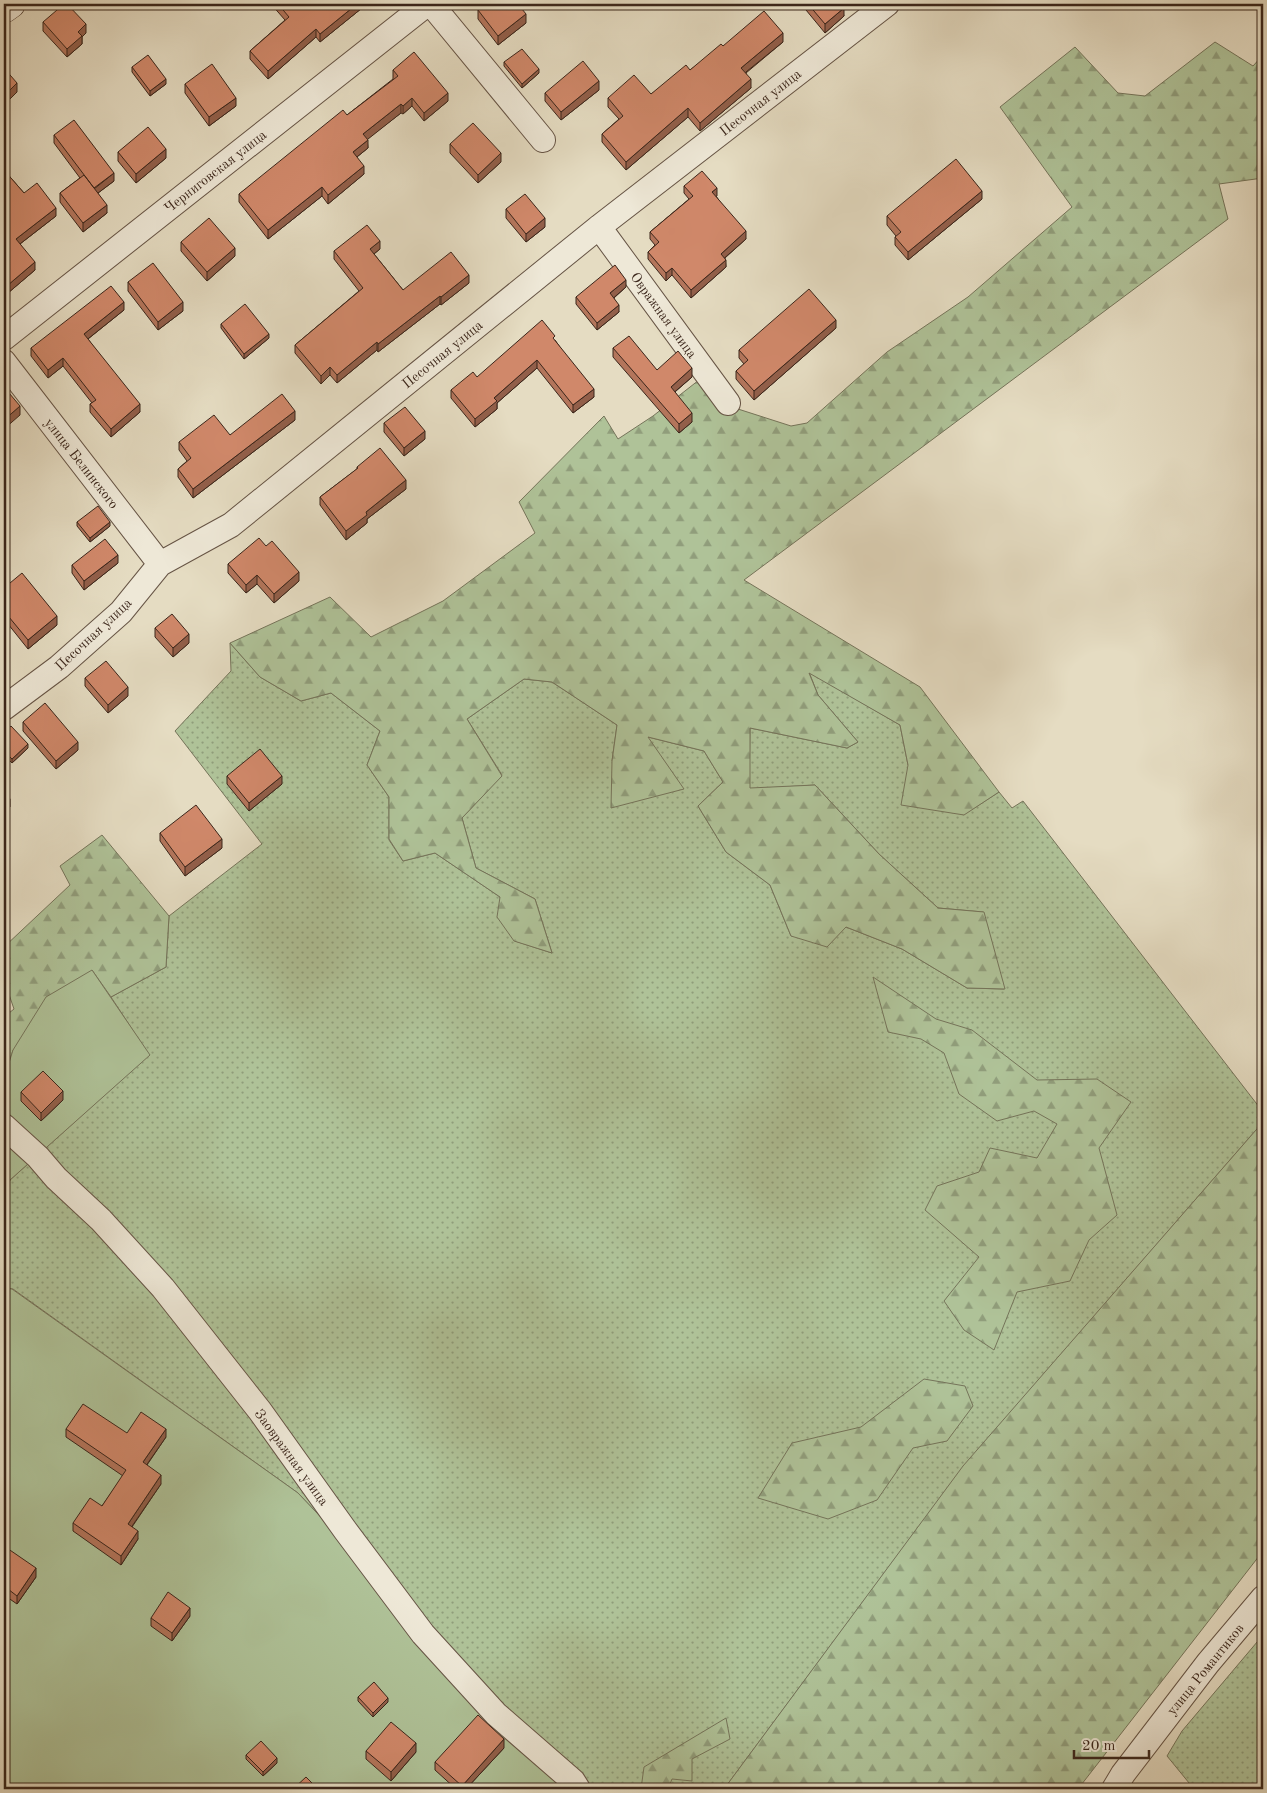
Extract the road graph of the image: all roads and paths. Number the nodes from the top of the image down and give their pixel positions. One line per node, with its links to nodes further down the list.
1 (10, 4): 5 (street)
2 (427, 4): 8 (street, Черниговская улица)
3 (431, 4): 6 (street)
4 (887, 4): 7 (street, Песочная улица)
5 (4, 9)
6 (543, 140)
7 (599, 227): 10 (street, Овражная улица); 11 (street, Песочная улица)
8 (4, 338)
9 (4, 362): 11 (street, улица Белинского)
10 (728, 403)
11 (160, 564): 12 (street, Песочная улица)
12 (4, 708)
13 (4, 1126): 15 (street, Заовражная улица)
14 (1263, 1598): 16 (street, улица Романтиков)
15 (578, 1789)
16 (1114, 1789)

